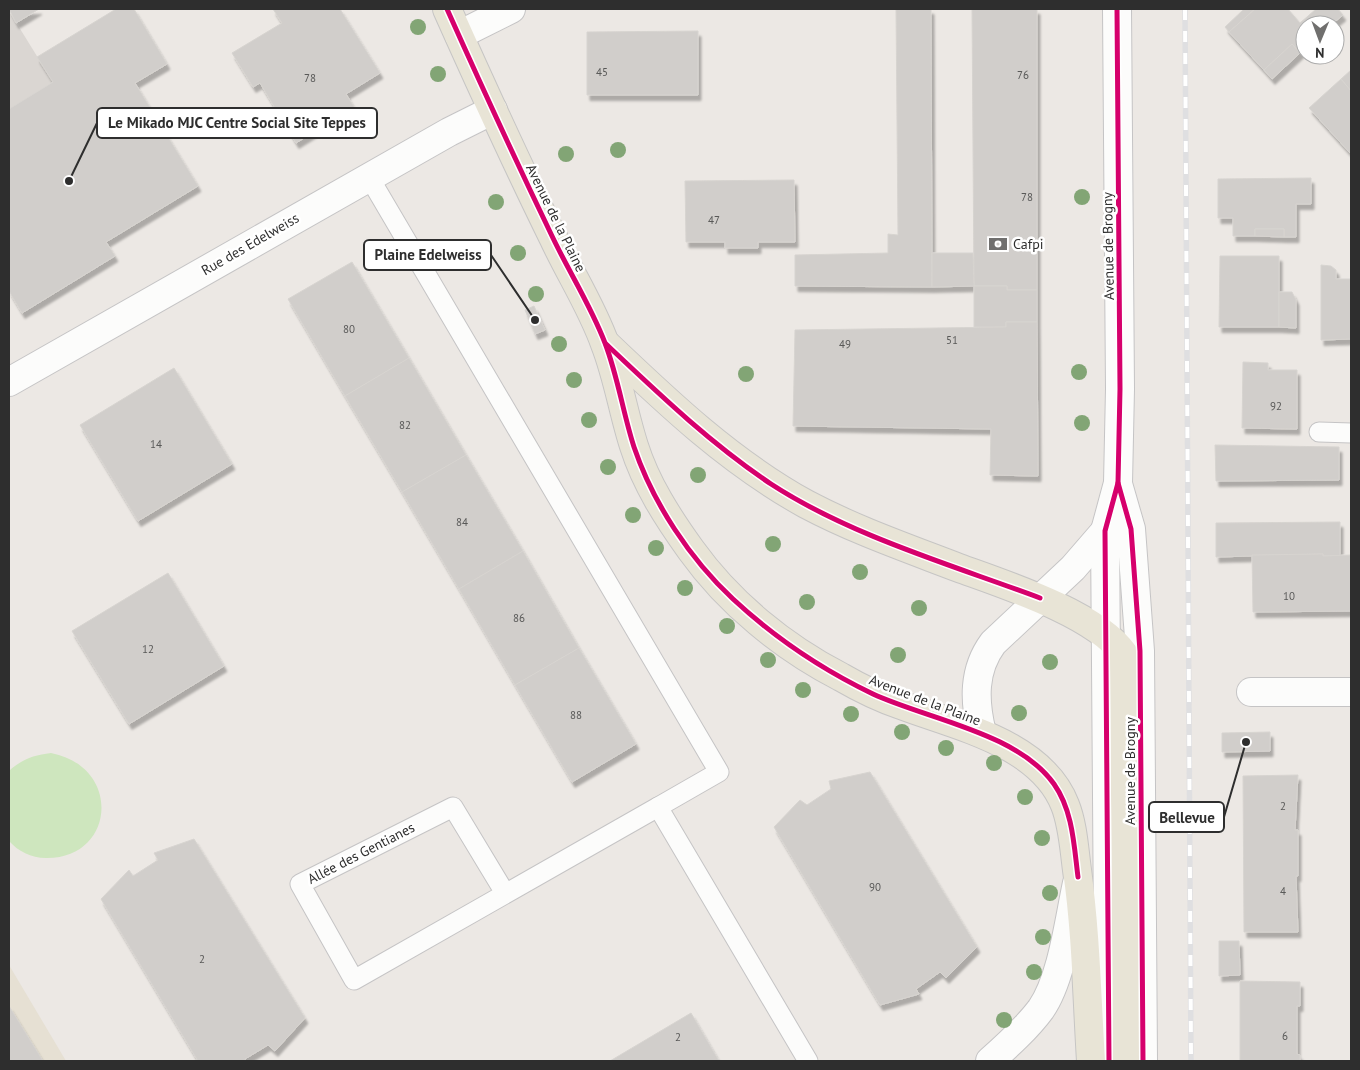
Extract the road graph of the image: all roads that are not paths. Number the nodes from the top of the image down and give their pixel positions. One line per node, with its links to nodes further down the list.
1 (447, 9): 4 (main road, Avenue de la Plaine)
2 (511, 9): 4 (main road)
3 (1117, 9): 11 (main road, Avenue de Brogny)
4 (459, 35): 5 (main road, Avenue de la Plaine)
5 (493, 110): 6 (main road, Rue des Edelweiss); 7 (main road, Avenue de la Plaine)
6 (369, 177): 8 (main road, Rue des Edelweiss); 18 (lane, Allée des Gentianes)
7 (605, 343): 13 (main road); 17 (main road, Avenue de la Plaine)
8 (9, 382)
9 (1319, 432): 10 (lane)
10 (1351, 433)
11 (1118, 483): 12 (main road, Avenue de Brogny); 26 (main road, Avenue de Brogny)
12 (1105, 531): 13 (main road); 14 (main road, Avenue de Brogny)
13 (1040, 598): 14 (main road); 17 (main road)
14 (1105, 633): 24 (main road, Avenue de Brogny); 25 (main road, Avenue de Brogny)
15 (1251, 692): 16 (main road)
16 (1351, 692)
17 (982, 733): 19 (main road, Avenue de la Plaine)
18 (658, 807): 20 (lane, Allée des Gentianes); 21 (lane)
19 (1078, 877): 22 (main road); 23 (main road)
20 (505, 893): 20 (lane, Allée des Gentianes)
21 (808, 1061)
22 (990, 1061)
23 (1091, 1061)
24 (1109, 1061)
25 (1126, 1061)
26 (1143, 1061)

